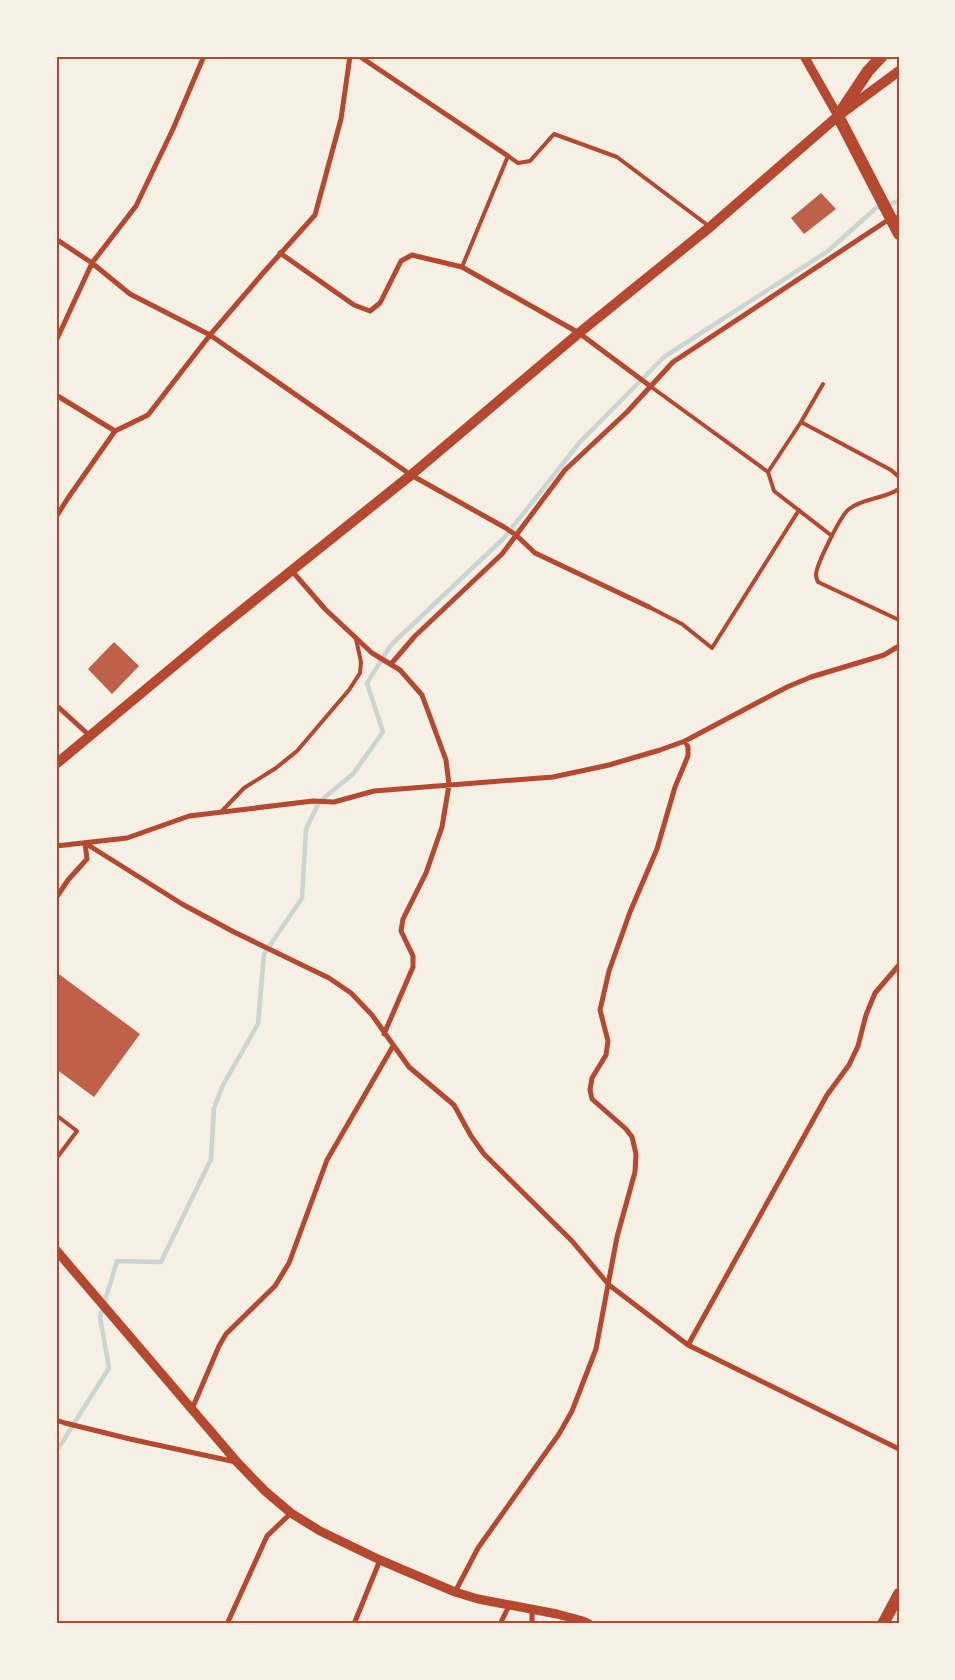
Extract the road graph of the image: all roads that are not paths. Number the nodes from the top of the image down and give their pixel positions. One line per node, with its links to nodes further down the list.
1 (204, 56): 14 (street)
2 (350, 56): 13 (street)
3 (359, 56): 8 (street)
4 (804, 56): 7 (street)
5 (882, 56): 7 (main road)
6 (899, 71): 7 (main road)
7 (838, 116): 9 (main road); 10 (main road)
8 (508, 156): 10 (lane); 15 (lane)
9 (893, 216): 11 (main road); 20 (street)
10 (710, 226): 16 (main road)
11 (899, 234)
12 (56, 239): 14 (street)
13 (280, 253): 15 (street); 17 (street)
14 (92, 263): 17 (street); 18 (street)
15 (462, 267): 16 (street)
16 (579, 333): 20 (street); 25 (main road)
17 (210, 335): 23 (street); 25 (street)
18 (56, 341)
19 (823, 384): 22 (lane)
20 (650, 386): 24 (lane); 30 (street)
21 (56, 395): 23 (street)
22 (802, 422): 24 (lane); 26 (lane)
23 (115, 431): 29 (street)
24 (768, 472): 28 (lane)
25 (411, 475): 30 (street); 32 (main road)
26 (899, 476)
27 (899, 489): 31 (lane)
28 (799, 510): 31 (lane); 33 (lane)
29 (56, 517)
30 (516, 535): 33 (street); 37 (street)
31 (832, 536): 34 (lane)
32 (292, 571): 35 (street); 39 (main road)
33 (649, 607)
34 (899, 620)
35 (356, 638): 37 (street); 43 (lane)
36 (899, 646): 40 (street)
37 (391, 664): 42 (street)
38 (56, 705): 39 (street)
39 (90, 736): 41 (main road)
40 (685, 741): 42 (street); 53 (street)
41 (56, 764)
42 (449, 785): 43 (street); 48 (street)
43 (222, 812): 44 (street)
44 (85, 843): 45 (street); 46 (street); 48 (street)
45 (56, 846)
46 (56, 898)
47 (899, 965): 54 (street)
48 (384, 1034): 49 (street)
49 (393, 1046): 53 (street); 55 (street)
50 (56, 1116): 51 (lane)
51 (56, 1159)
52 (56, 1250): 55 (street)
53 (608, 1285): 54 (street); 61 (street)
54 (688, 1345): 57 (street)
55 (192, 1409): 58 (street)
56 (56, 1420): 58 (street)
57 (899, 1449)
58 (237, 1462): 59 (street)
59 (291, 1513): 60 (street); 65 (street)
60 (380, 1560): 61 (street); 66 (street)
61 (455, 1592): 63 (street)
62 (899, 1594): 70 (main road)
63 (509, 1606): 64 (street); 67 (street)
64 (532, 1610): 68 (street); 69 (street)
65 (227, 1624)
66 (354, 1624)
67 (500, 1624)
68 (532, 1624)
69 (589, 1624)
70 (883, 1624)

